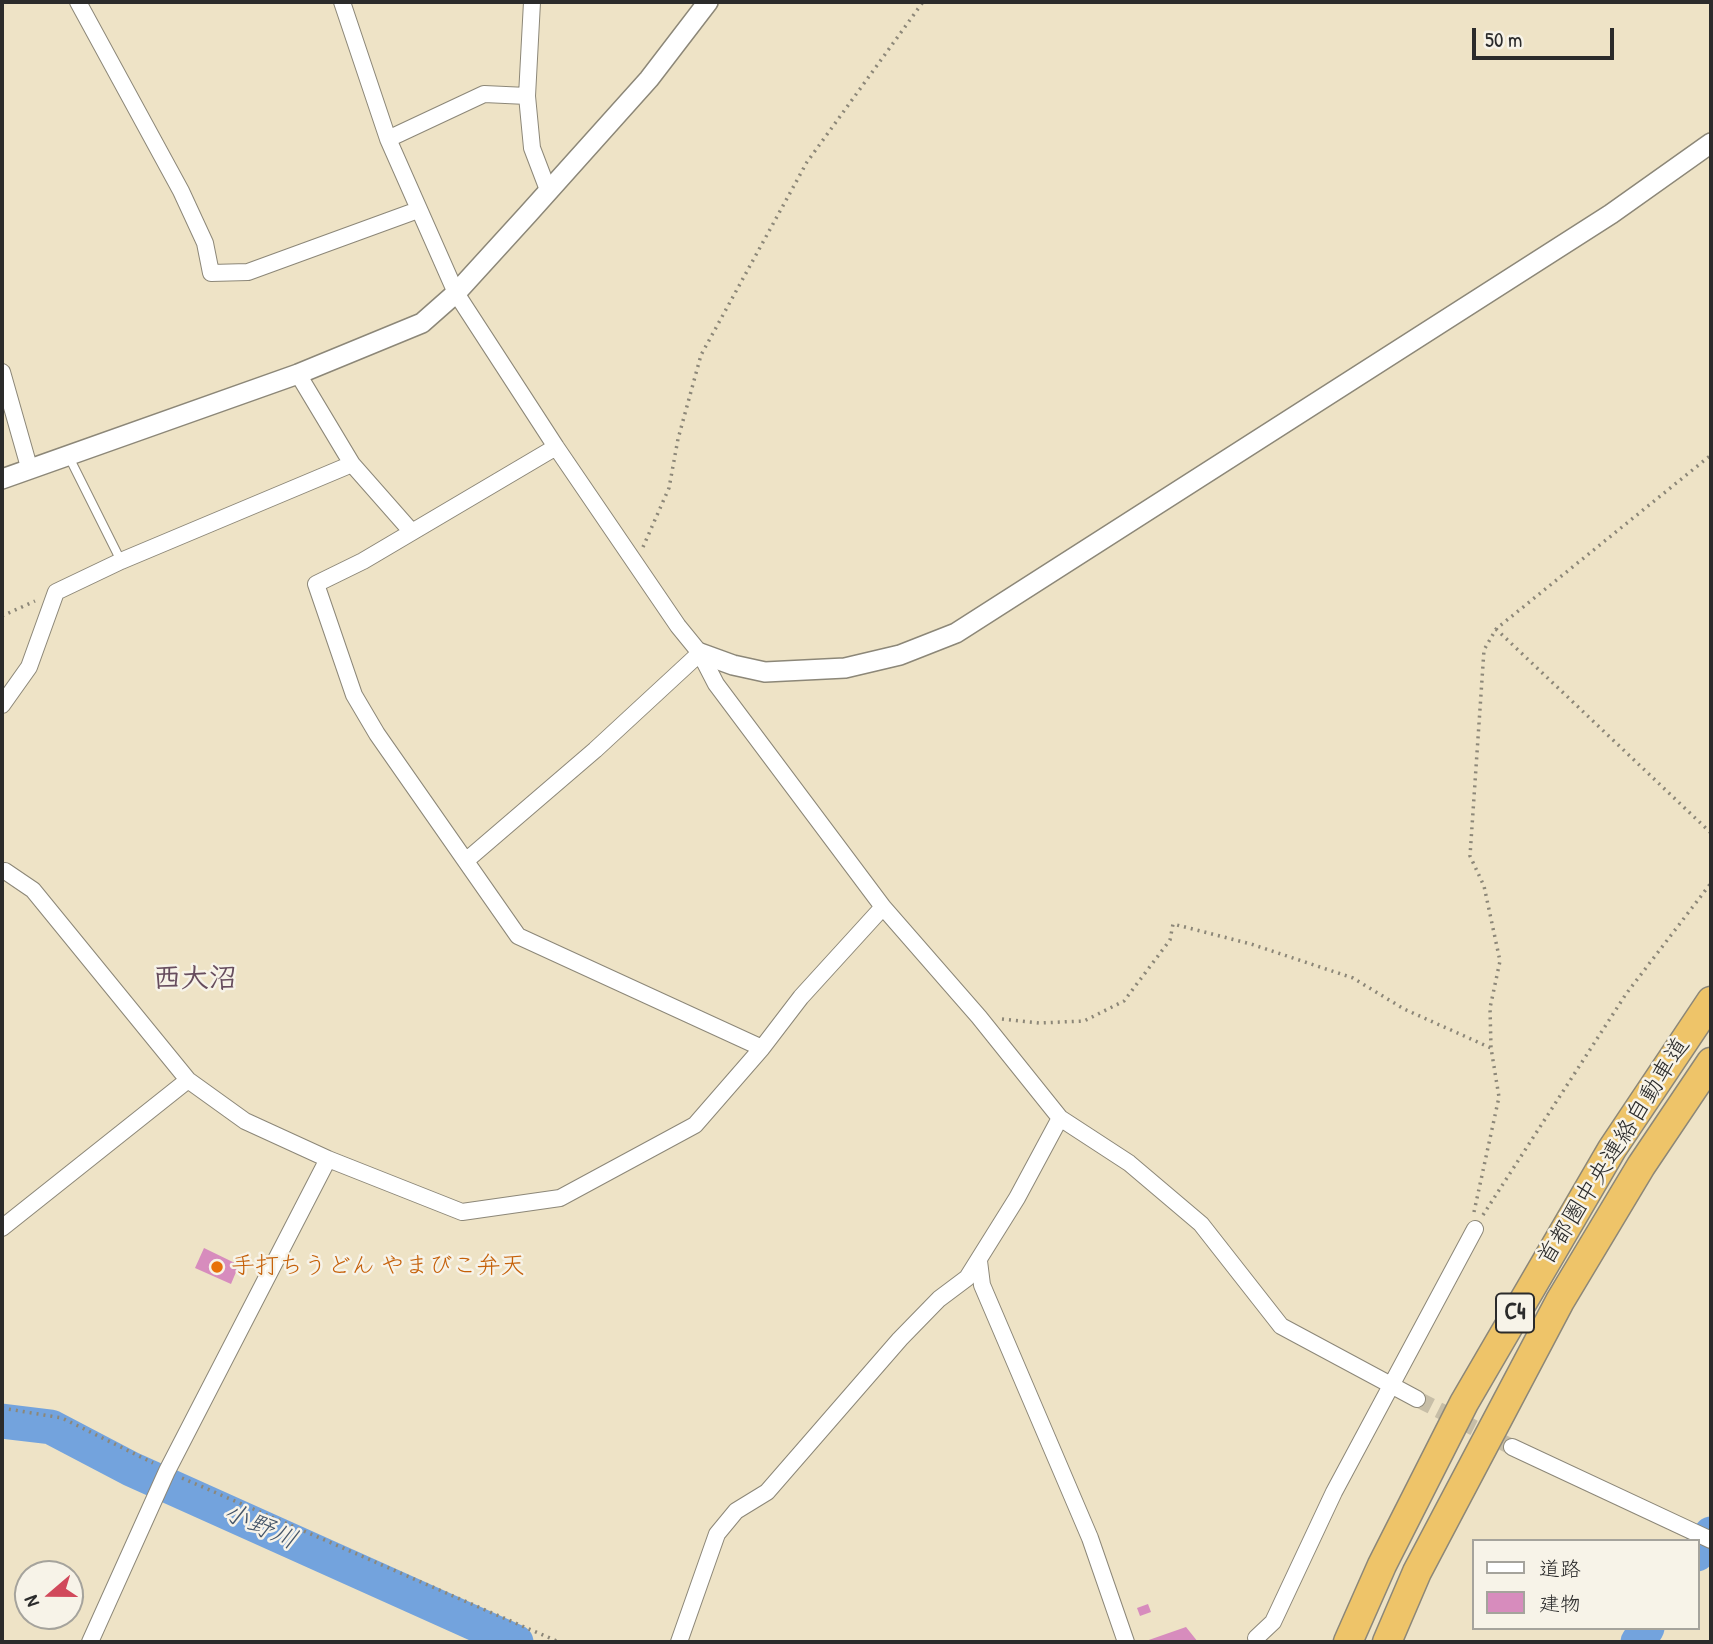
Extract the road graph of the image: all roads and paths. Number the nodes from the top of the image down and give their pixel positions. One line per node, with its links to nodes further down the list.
1 (78, 2): 10 (street)
2 (342, 2): 7 (street)
3 (533, 2): 6 (street)
4 (708, 2): 9 (street)
5 (923, 2): 21 (path)
6 (527, 96): 7 (street); 9 (street)
7 (388, 139): 10 (street)
8 (1711, 143): 26 (street)
9 (548, 190): 11 (street)
10 (418, 210): 11 (street)
11 (456, 293): 13 (street); 14 (street)
12 (2, 372): 18 (street)
13 (298, 374): 15 (street); 17 (street)
14 (556, 447): 20 (street); 21 (street)
15 (68, 455): 18 (street); 22 (lane)
16 (1711, 455): 25 (path)
17 (352, 464): 20 (street); 22 (street)
18 (29, 467): 19 (street)
19 (2, 478)
20 (411, 531): 29 (street)
21 (633, 560): 26 (street)
22 (121, 561): 23 (street)
23 (57, 592): 24 (path); 27 (street)
24 (2, 616)
25 (1496, 629): 28 (path); 36 (path)
26 (700, 653): 29 (street); 32 (street)
27 (2, 705)
28 (1711, 833)
29 (468, 859): 35 (street)
30 (3, 873): 38 (street)
31 (1711, 883): 42 (path)
32 (883, 908): 34 (street); 35 (street)
33 (1711, 1001): 55 (highway, 首都圏中央連絡自動車道 / C4)
34 (979, 1017): 36 (path); 39 (street)
35 (762, 1048): 40 (street)
36 (1491, 1048): 42 (path)
37 (1711, 1062): 56 (highway, 首都圏中央連絡自動車道 / C4)
38 (188, 1080): 40 (street); 41 (street)
39 (1060, 1118): 43 (street); 44 (street)
40 (328, 1159): 48 (street)
41 (2, 1228)
42 (1475, 1228): 44 (street)
43 (979, 1261): 53 (street); 54 (street)
44 (1390, 1385): 45 (street); 50 (street)
45 (1417, 1399)
46 (2, 1408): 48 (path)
47 (1512, 1447): 49 (street)
48 (167, 1471): 51 (street); 52 (path)
49 (1704, 1537)
50 (1256, 1638)
51 (90, 1642)
52 (559, 1642)
53 (679, 1642)
54 (1126, 1642)
55 (1348, 1642)
56 (1387, 1642)

